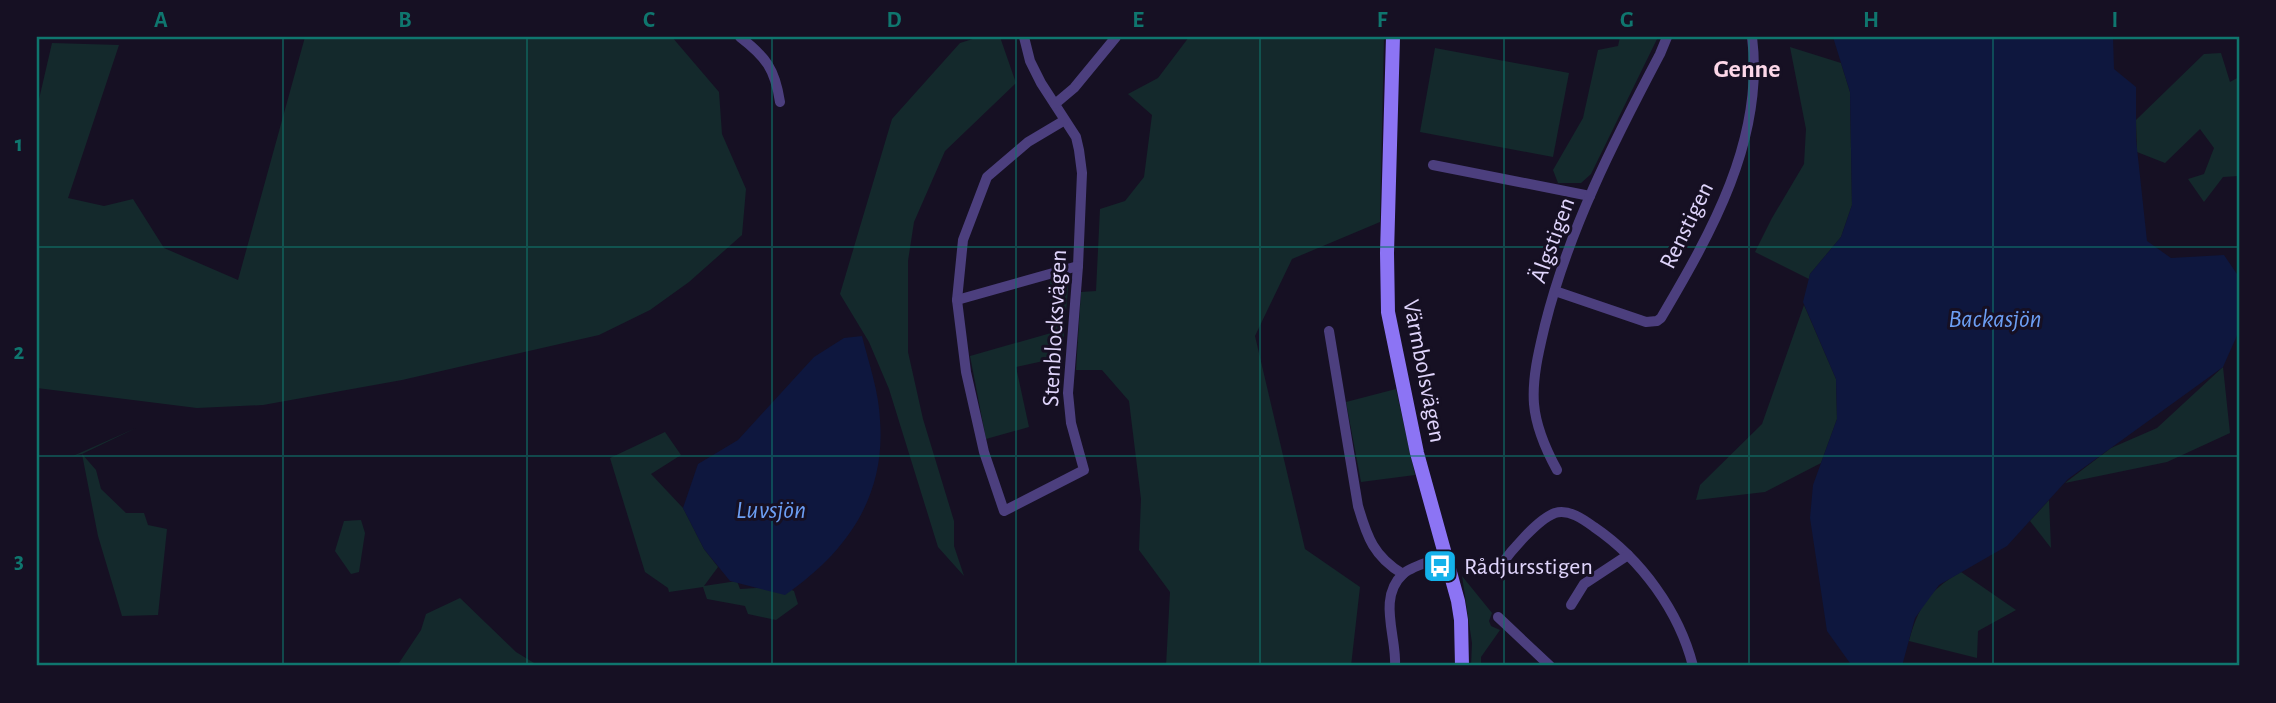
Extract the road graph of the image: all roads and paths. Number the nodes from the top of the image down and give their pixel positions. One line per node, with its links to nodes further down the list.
1 (740, 37): 7 (street)
2 (1024, 37): 8 (street, Stenblocksvägen)
3 (1116, 37): 8 (street)
4 (1393, 37): 18 (street, Värmbolsvägen)
5 (1667, 37): 11 (street, Älgstigen)
6 (1752, 37): 13 (street, Renstigen)
7 (780, 102)
8 (1055, 104): 9 (street, Stenblocksvägen)
9 (1065, 120): 12 (street, Stenblocksvägen); 14 (street, Stenblocksvägen)
10 (1433, 165): 11 (street)
11 (1590, 196): 13 (street, Älgstigen)
12 (1078, 266): 14 (street); 14 (street, Stenblocksvägen)
13 (1555, 291): 16 (street, Älgstigen)
14 (957, 300)
15 (1329, 331): 20 (street)
16 (1557, 470)
17 (1628, 555): 19 (street); 21 (street); 26 (street)
18 (1445, 556): 20 (street); 24 (street, Värmbolsvägen)
19 (1500, 566)
20 (1403, 574): 23 (street)
21 (1571, 605)
22 (1498, 617): 25 (street)
23 (1395, 666)
24 (1462, 666)
25 (1550, 666)
26 (1693, 666)

